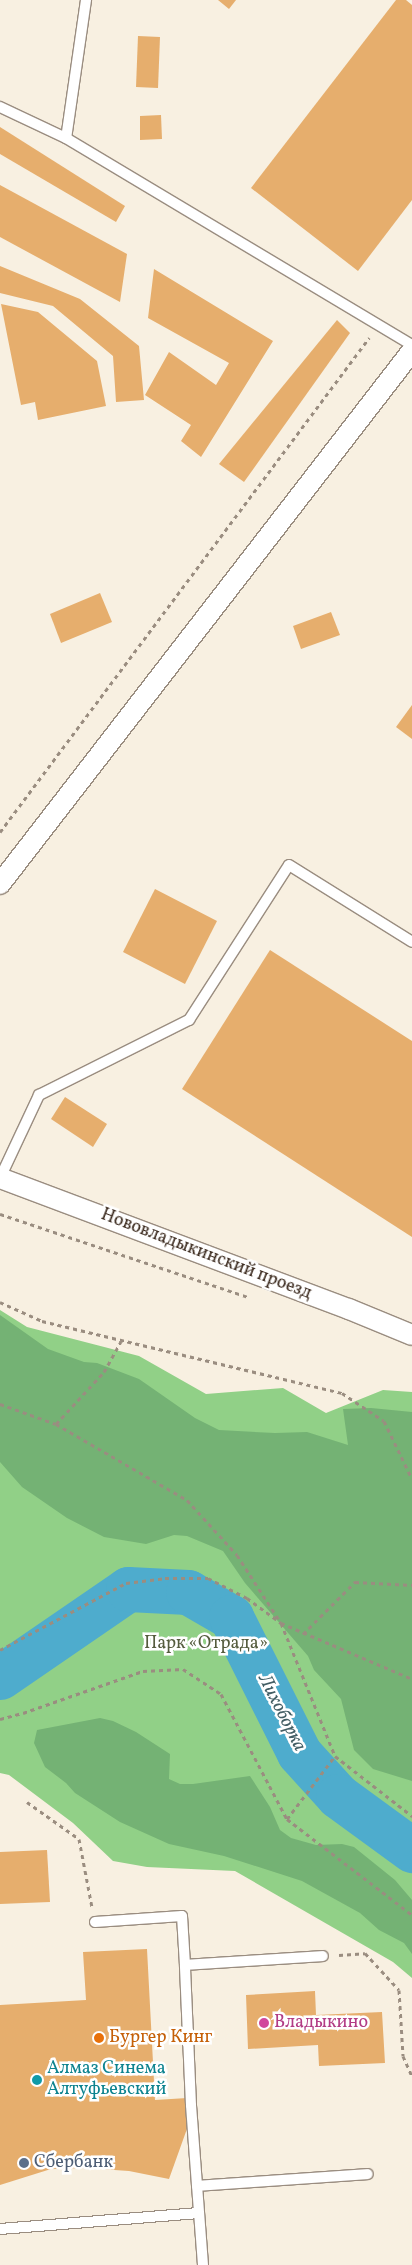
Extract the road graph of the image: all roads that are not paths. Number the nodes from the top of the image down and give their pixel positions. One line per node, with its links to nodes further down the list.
1 (86, 0): 3 (lane)
2 (0, 107): 3 (lane)
3 (66, 138): 4 (lane)
4 (412, 345)
5 (412, 351): 6 (street)
6 (0, 884)
7 (412, 942): 8 (lane)
8 (0, 1178): 9 (street, Нововладыкинский проезд)
9 (412, 1334)
10 (96, 1922): 12 (lane)
11 (323, 1956): 12 (lane)
12 (185, 1965): 14 (lane)
13 (368, 2174): 14 (lane)
14 (197, 2186): 15 (lane)
15 (198, 2213): 16 (lane); 17 (lane)
16 (0, 2229)
17 (203, 2265)

